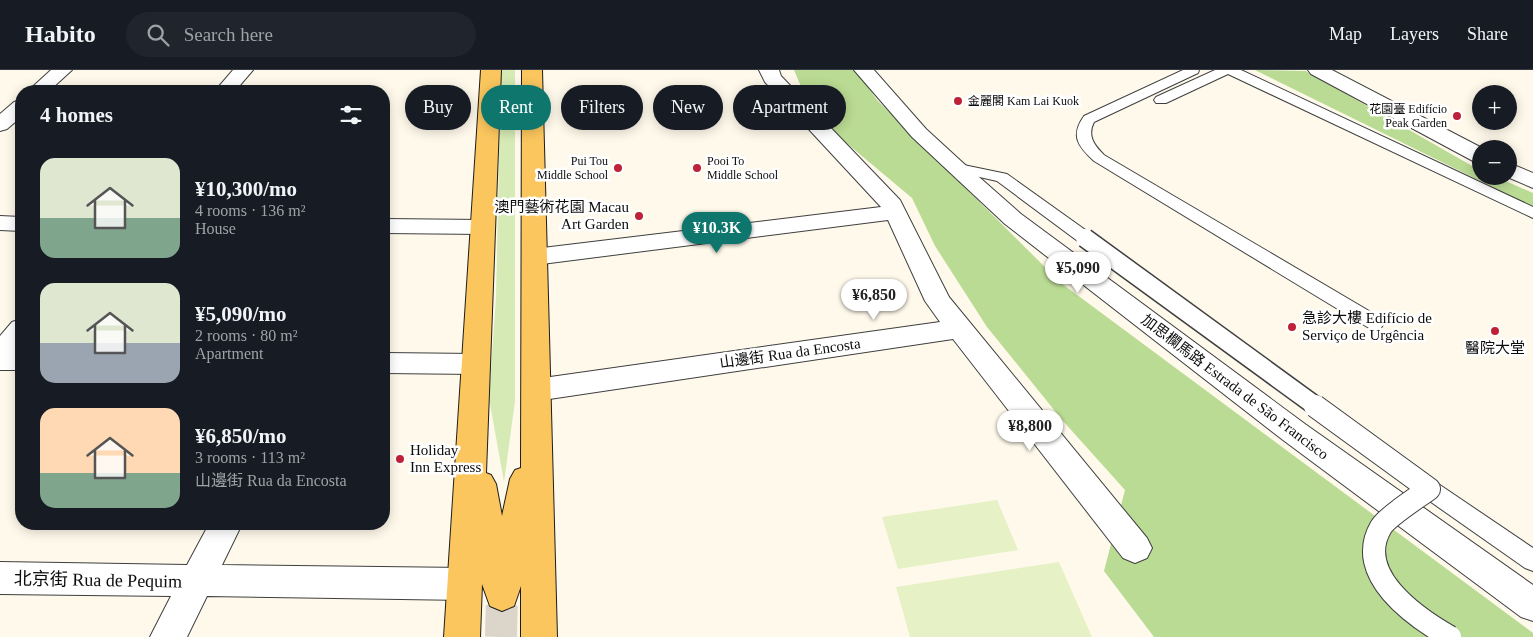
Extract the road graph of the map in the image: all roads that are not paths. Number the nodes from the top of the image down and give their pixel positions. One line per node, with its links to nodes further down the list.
1 (62, 70): 11 (street)
2 (243, 70): 12 (street)
3 (491, 70): 28 (main road)
4 (532, 70): 29 (main road)
5 (769, 70): 23 (street)
6 (864, 70): 20 (street, 加思欄馬路 Estrada de São Francisco)
7 (1193, 70): 30 (lane)
8 (1225, 70): 14 (lane)
9 (1231, 70): 13 (lane)
10 (1318, 70): 19 (street)
11 (45, 85)
12 (230, 85)
13 (1260, 89): 24 (lane)
14 (1161, 100)
15 (0, 103): 16 (street)
16 (15, 104)
17 (15, 111): 18 (street)
18 (0, 125)
19 (1472, 151)
20 (954, 167): 41 (lane, bridge); 48 (street, 加思欄馬路 Estrada de São Francisco)
21 (1517, 174): 22 (street)
22 (1533, 181)
23 (895, 212): 29 (street); 31 (street)
24 (1533, 213)
25 (0, 224): 26 (street)
26 (15, 224)
27 (390, 226): 28 (street)
28 (483, 227): 37 (main road)
29 (534, 257): 38 (main road)
30 (1375, 323)
31 (960, 329): 38 (street, 山邊街 Rua da Encosta); 43 (street)
32 (15, 336): 33 (street)
33 (0, 354)
34 (0, 360): 35 (street)
35 (15, 360)
36 (390, 363): 37 (street)
37 (476, 364): 40 (main road)
38 (536, 390): 39 (main road)
39 (537, 429): 40 (main road); 51 (main road)
40 (472, 439): 47 (main road)
41 (1429, 489): 44 (lane); 52 (lane, bridge)
42 (223, 530): 46 (street)
43 (1136, 548)
44 (1533, 560)
45 (0, 578): 46 (street, 北京街 Rua de Pequim)
46 (197, 581): 47 (street, 北京街 Rua de Pequim); 49 (street)
47 (465, 584): 50 (main road)
48 (1533, 605)
49 (168, 637)
50 (462, 637)
51 (539, 637)
52 (1450, 637)

